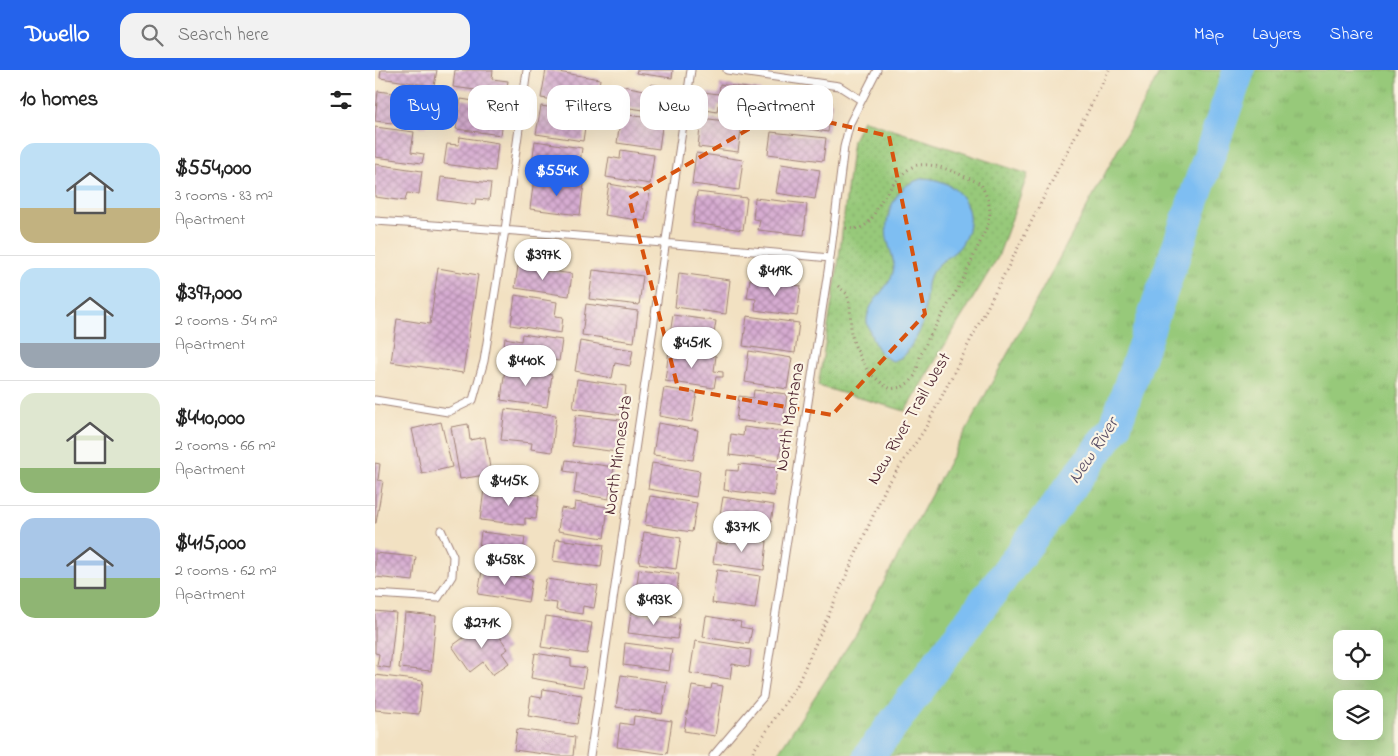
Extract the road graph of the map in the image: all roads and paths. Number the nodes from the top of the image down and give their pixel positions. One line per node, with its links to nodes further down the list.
1 (527, 70): 9 (lane)
2 (691, 70): 10 (lane, North Minnesota)
3 (727, 70): 6 (lane)
4 (877, 70): 6 (lane, North Montana)
5 (1109, 70): 18 (path, New River Trail West)
6 (861, 100): 8 (lane, North Montana)
7 (375, 221): 9 (lane)
8 (834, 227): 11 (lane, North Montana); 12 (path)
9 (505, 230): 10 (lane); 13 (lane)
10 (666, 243): 11 (lane); 16 (lane, North Minnesota)
11 (830, 258): 12 (lane, North Montana)
12 (827, 281): 17 (lane, North Montana)
13 (375, 400)
14 (441, 530): 15 (lane)
15 (375, 594)
16 (590, 756)
17 (713, 756)
18 (750, 756)

